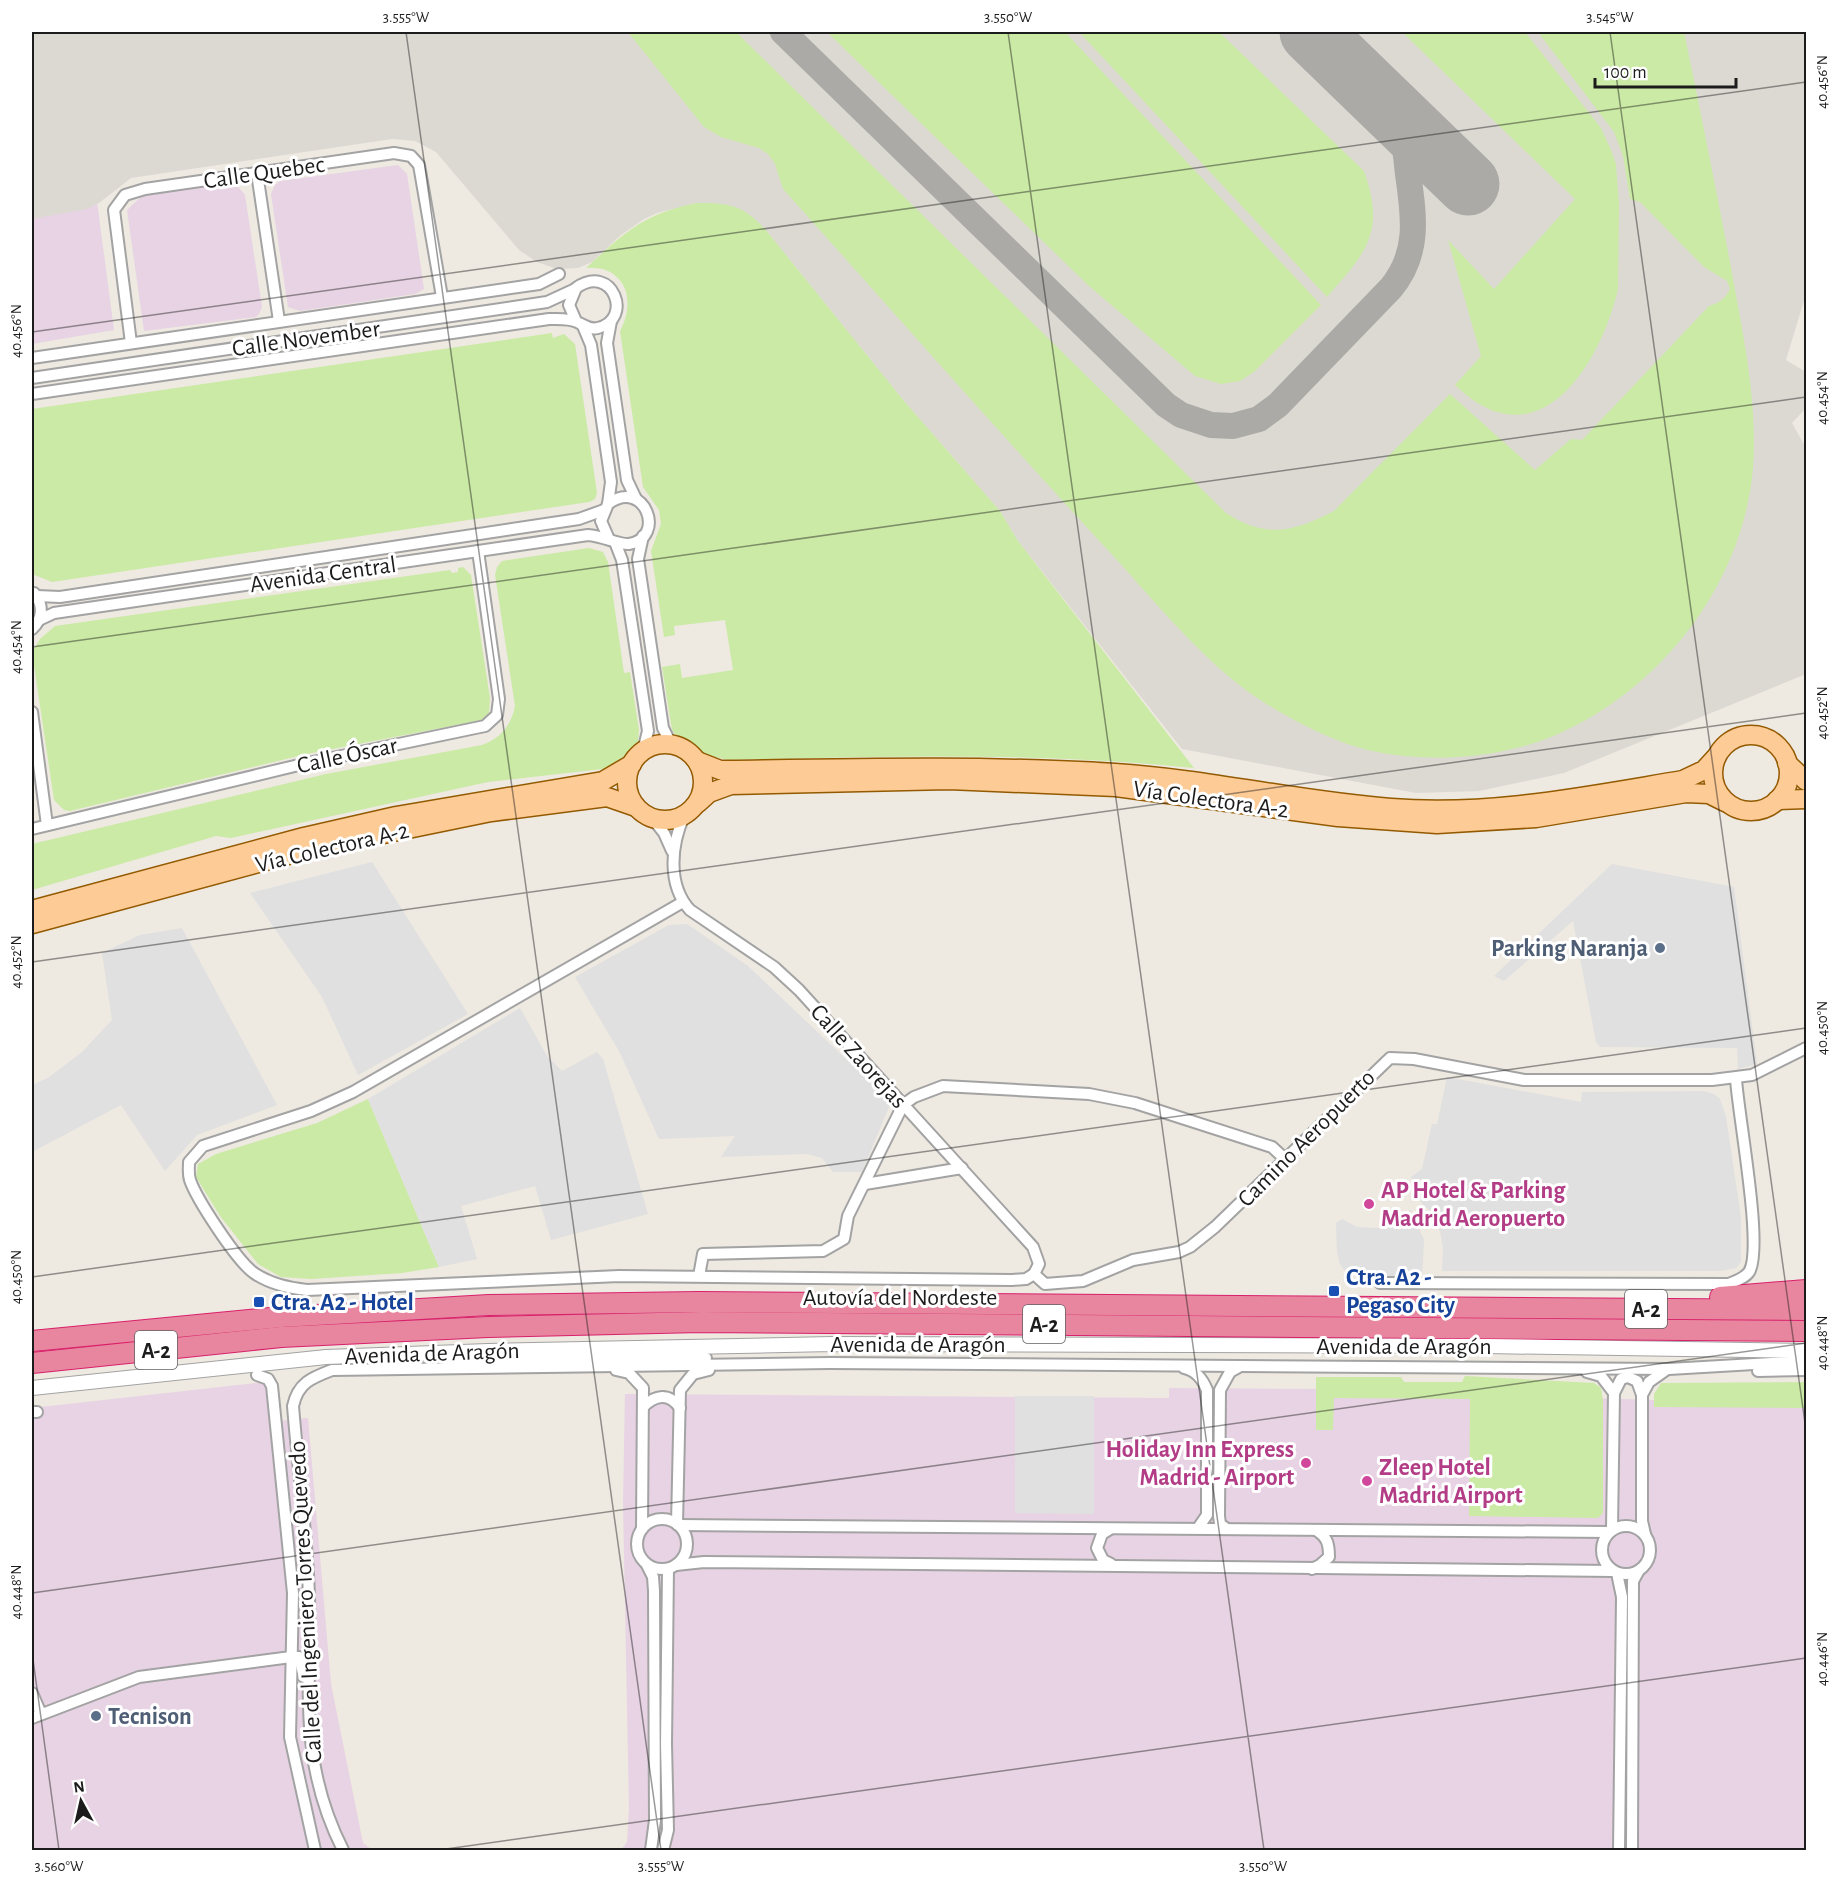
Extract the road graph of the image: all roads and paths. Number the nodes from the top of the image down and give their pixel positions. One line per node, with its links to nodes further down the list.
1 (257, 173): 4 (street, Calle Quebec); 5 (street); 8 (street, Calle Quebec)
2 (559, 274): 4 (street, Calle November)
3 (576, 288): 6 (street); 7 (street); 10 (street, Calle November)
4 (442, 297): 5 (street, Calle November)
5 (279, 321): 8 (street, Calle November)
6 (611, 321): 7 (street); 12 (street)
7 (579, 324): 11 (street, Calle November); 13 (street)
8 (131, 343): 9 (street, Calle November)
9 (32, 358)
10 (32, 378)
11 (32, 394)
12 (636, 499): 13 (street); 14 (street)
13 (606, 507): 15 (street); 17 (street, Avenida Central)
14 (643, 536): 15 (street); 21 (street)
15 (611, 540): 16 (street, Avenida Central); 22 (street)
16 (478, 551): 18 (street, Avenida Central); 34 (street, Calle Óscar)
17 (34, 594): 18 (street)
18 (39, 620): 19 (street)
19 (32, 629)
20 (32, 712): 34 (street)
21 (671, 744): 22 (main road); 24 (main road)
22 (638, 757): 31 (main road); 38 (main road, Vía Colectora A-2)
23 (1715, 758): 24 (main road, Vía Colectora A-2); 25 (main road); 29 (main road)
24 (697, 761): 30 (main road)
25 (1787, 763): 26 (main road); 28 (main road)
26 (1806, 781)
27 (1806, 799): 28 (main road)
28 (1778, 800): 29 (main road)
29 (1725, 802): 30 (main road, Vía Colectora A-2)
30 (698, 803): 32 (main road)
31 (636, 807): 33 (main road); 39 (main road, Vía Colectora A-2)
32 (684, 816): 33 (main road); 36 (street)
33 (652, 818): 36 (street)
34 (47, 825): 35 (street, Calle Óscar)
35 (32, 829)
36 (672, 851): 37 (street)
37 (682, 902): 42 (street, Calle Zaorejas); 47 (street)
38 (32, 910)
39 (32, 924)
40 (1806, 1048): 41 (street, Camino Aeropuerto)
41 (1736, 1079): 43 (street, Camino Aeropuerto); 48 (street)
42 (903, 1105): 43 (street); 44 (street, Calle Zaorejas); 45 (street)
43 (1285, 1159): 46 (street, Camino Aeropuerto)
44 (962, 1168): 45 (street); 46 (street, Calle Zaorejas)
45 (865, 1184): 47 (street)
46 (1034, 1275): 47 (street)
47 (699, 1276)
48 (1380, 1282)
49 (1806, 1289): 50 (highway)
50 (1485, 1308): 51 (highway, Autovía del Nordeste / A-2); 53 (highway, Autovía del Nordeste / A-2)
51 (1806, 1310)
52 (1806, 1331): 56 (highway, Autovía del Nordeste / A-2)
53 (32, 1341)
54 (1806, 1351): 57 (street, Avenida de Aragón)
55 (1806, 1361): 65 (street)
56 (32, 1363)
57 (329, 1363): 58 (street); 62 (street); 68 (street, Avenida de Aragón); 89 (street, Calle del Ingeniero Torres Quevedo)
58 (829, 1363): 59 (street); 60 (street)
59 (760, 1364): 62 (street); 72 (street)
60 (1175, 1366): 61 (street); 75 (street)
61 (1240, 1366): 63 (street); 77 (street)
62 (598, 1367): 71 (street)
63 (1575, 1368): 64 (street); 69 (street)
64 (1669, 1369): 65 (street); 70 (street)
65 (1710, 1369): 66 (street)
66 (1806, 1370)
67 (257, 1375): 87 (street, Calle del Ingeniero Torres Quevedo)
68 (32, 1388)
69 (1614, 1393): 70 (street); 79 (street)
70 (1642, 1395): 80 (street)
71 (643, 1407): 72 (street); 74 (street)
72 (680, 1408): 73 (street)
73 (678, 1524): 74 (street); 76 (street); 83 (street)
74 (642, 1528): 81 (street)
75 (1198, 1528): 76 (street); 77 (street)
76 (1110, 1529): 82 (street)
77 (1227, 1529): 78 (street)
78 (1316, 1530): 79 (street); 84 (street)
79 (1611, 1531): 80 (street); 85 (street)
80 (1645, 1534): 86 (street)
81 (647, 1565): 83 (street); 93 (street)
82 (1114, 1566): 83 (street); 84 (street)
83 (672, 1567): 94 (street)
84 (1309, 1570): 85 (street)
85 (1615, 1572): 86 (street); 95 (street)
86 (1638, 1572): 96 (street)
87 (291, 1657): 89 (street); 90 (street); 91 (street, Calle del Ingeniero Torres Quevedo)
88 (32, 1693): 90 (street)
89 (308, 1697): 92 (street, Calle del Ingeniero Torres Quevedo)
90 (36, 1716)
91 (315, 1851)
92 (343, 1851)
93 (651, 1851)
94 (663, 1851)
95 (1619, 1851)
96 (1632, 1851)

